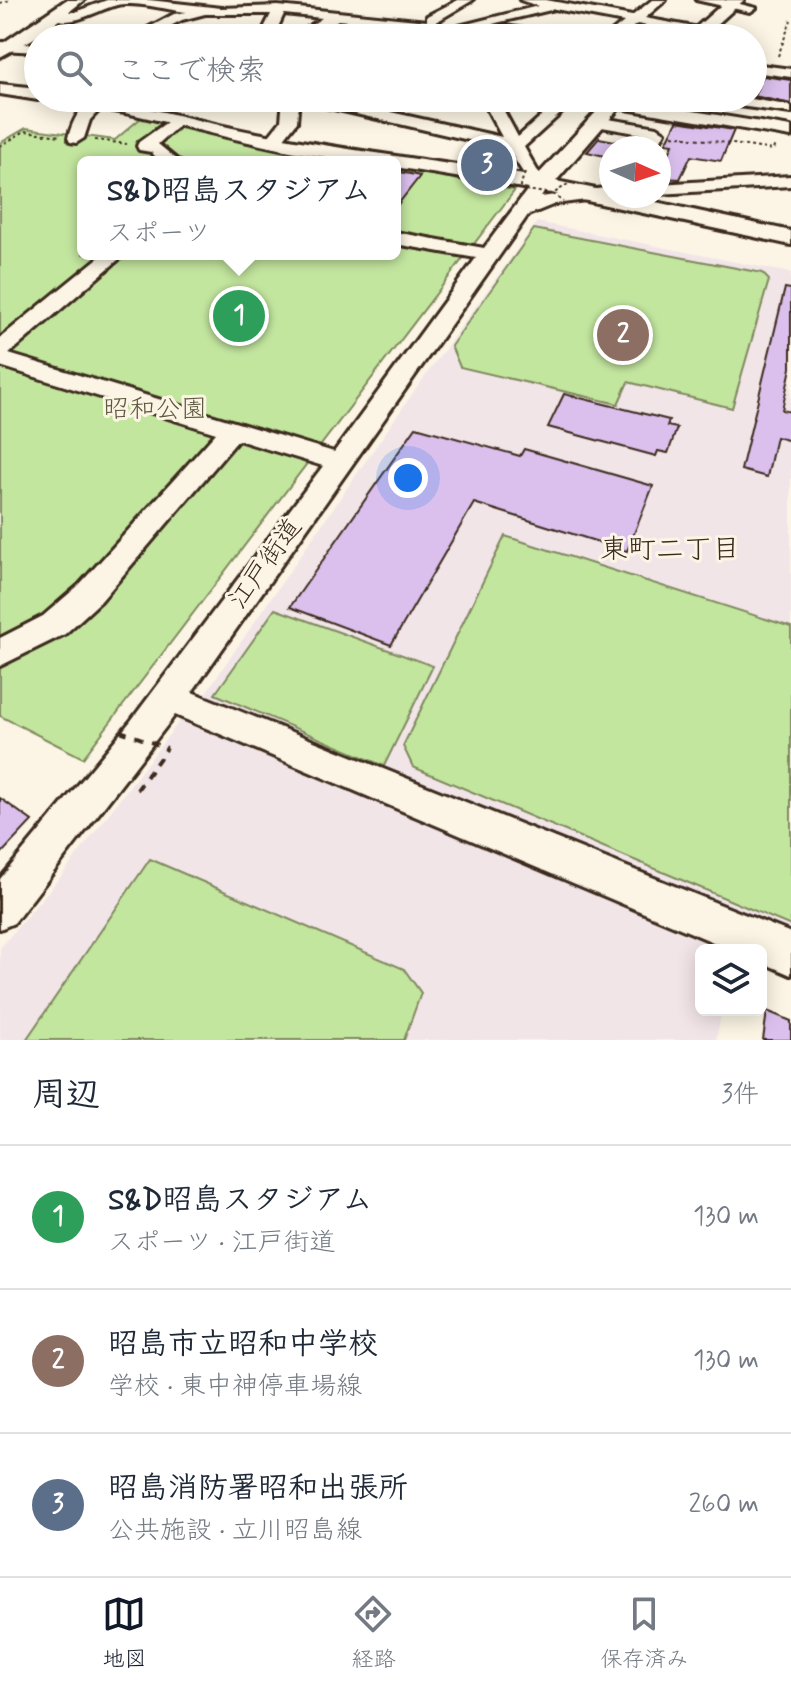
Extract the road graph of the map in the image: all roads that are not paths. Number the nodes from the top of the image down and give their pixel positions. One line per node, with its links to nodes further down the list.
1 (76, 0): 17 (main road)
2 (467, 0): 25 (street)
3 (526, 0): 10 (street)
4 (660, 0): 18 (street)
5 (702, 0): 7 (street)
6 (113, 1): 13 (street); 17 (street)
7 (739, 4): 31 (main road)
8 (581, 5): 10 (street); 15 (street); 16 (street)
9 (496, 6): 26 (street)
10 (556, 6): 27 (street)
11 (277, 7): 12 (street); 13 (street)
12 (342, 7): 14 (street); 21 (street)
13 (211, 11): 20 (street)
14 (387, 15): 22 (street); 23 (street); 24 (street)
15 (605, 15): 18 (street); 28 (street)
16 (567, 19)
17 (46, 20): 19 (main road)
18 (634, 20): 29 (street); 30 (street)
19 (40, 24)
20 (165, 24)
21 (318, 24)
22 (363, 24)
23 (436, 24)
24 (436, 24)
25 (454, 24)
26 (458, 24)
27 (467, 24)
28 (591, 24)
29 (629, 24)
30 (650, 24)
31 (711, 24)
32 (24, 34): 33 (main road)
33 (3, 48): 34 (street)
34 (24, 48)
35 (767, 70): 36 (street)
36 (791, 73)
37 (0, 89): 38 (main road)
38 (24, 92)
39 (767, 102): 40 (street)
40 (789, 103): 51 (street)
41 (88, 112): 53 (street)
42 (145, 112): 50 (main road)
43 (290, 112): 54 (street)
44 (371, 112): 55 (street)
45 (496, 112): 55 (street)
46 (585, 112): 55 (street)
47 (592, 112): 60 (main road, 江戸街道)
48 (605, 112): 52 (street)
49 (635, 112): 51 (street)
50 (177, 120): 54 (main road); 56 (street)
51 (785, 131)
52 (653, 136)
53 (76, 138)
54 (273, 141): 57 (main road)
55 (512, 143): 60 (street)
56 (165, 156)
57 (363, 156)
58 (401, 162): 60 (main road)
59 (791, 181): 61 (street)
60 (550, 187): 62 (main road); 65 (street, 江戸街道)
61 (671, 188)
62 (599, 193)
63 (599, 193): 65 (street)
64 (664, 208): 66 (main road)
65 (520, 211): 68 (street, 江戸街道)
66 (791, 238)
67 (401, 239): 68 (street)
68 (490, 255): 73 (street, 江戸街道)
69 (108, 260): 70 (street)
70 (0, 350)
71 (0, 359): 72 (street)
72 (233, 430): 73 (street); 74 (street)
73 (339, 462): 75 (street, 江戸街道)
74 (0, 653)
75 (169, 698): 76 (street, 江戸街道); 77 (street)
76 (0, 909)
77 (791, 954)

